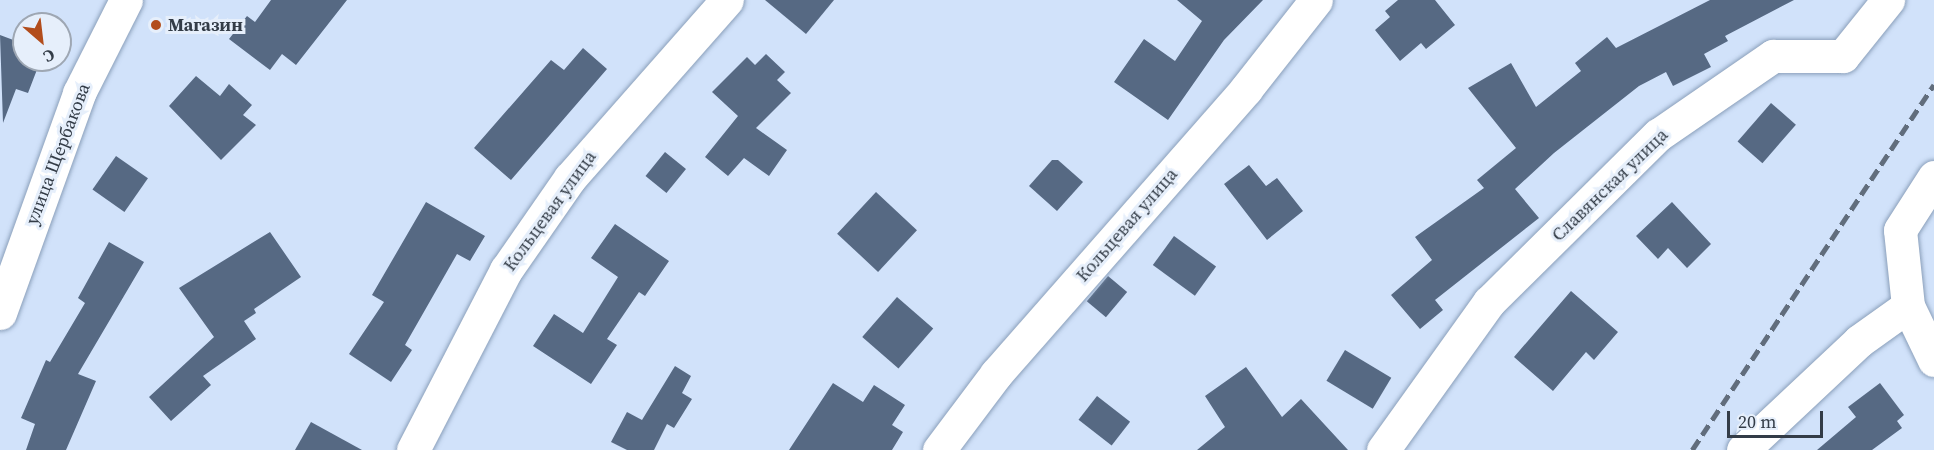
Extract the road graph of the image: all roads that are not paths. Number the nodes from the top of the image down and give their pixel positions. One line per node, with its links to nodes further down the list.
1 (126, 0): 7 (street, улица Щербакова)
2 (727, 0): 9 (street, Кольцевая улица)
3 (1316, 0): 10 (street, Кольцевая улица)
4 (1888, 0): 11 (street, Славянская улица)
5 (1934, 177): 6 (street)
6 (1908, 306): 8 (street); 12 (street)
7 (0, 313)
8 (1934, 360)
9 (413, 450)
10 (939, 450)
11 (1383, 450)
12 (1743, 450)

